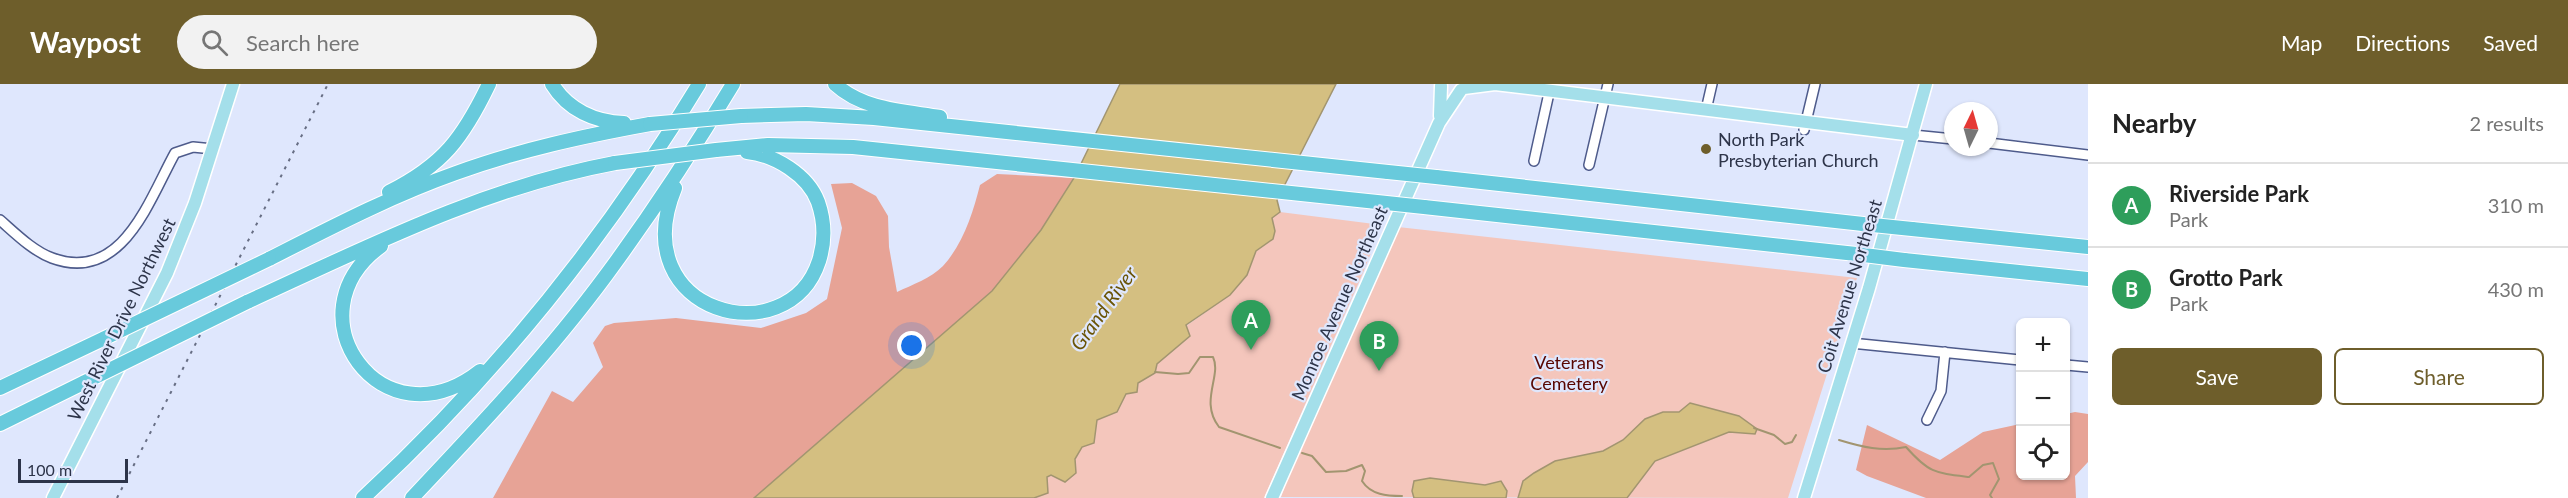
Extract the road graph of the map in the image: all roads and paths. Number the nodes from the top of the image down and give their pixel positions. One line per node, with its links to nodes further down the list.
1 (233, 84): 26 (main road, West River Drive Northwest)
2 (489, 84): 34 (highway)
3 (552, 84): 19 (highway)
4 (690, 84): 25 (highway)
5 (699, 84): 25 (highway)
6 (733, 84): 30 (highway)
7 (835, 84): 21 (highway)
8 (1495, 84): 14 (main road); 15 (main road)
9 (1608, 84): 16 (street)
10 (1712, 84): 17 (street)
11 (1815, 84): 20 (street)
12 (1926, 84): 22 (main road, Coit Avenue Northeast)
13 (1441, 85): 14 (main road); 18 (main road, Monroe Avenue Northeast)
14 (1464, 87): 18 (main road, Monroe Avenue Northeast)
15 (1551, 88): 16 (main road); 29 (street)
16 (1604, 97): 17 (main road); 31 (street)
17 (1706, 110): 20 (main road)
18 (1439, 123): 49 (main road, Monroe Avenue Northeast)
19 (650, 124): 21 (highway, bridge); 34 (highway)
20 (1805, 126): 22 (main road)
21 (1015, 133): 35 (highway, bridge)
22 (1913, 135): 23 (street); 37 (main road, Coit Avenue Northeast)
23 (1944, 138)
24 (1998, 144): 28 (street)
25 (662, 146): 39 (highway)
26 (213, 149): 32 (street); 46 (main road, West River Drive Northwest)
27 (721, 150): 30 (highway); 33 (highway, bridge); 36 (highway, bridge)
28 (2088, 155)
29 (1534, 161)
30 (684, 165): 48 (highway)
31 (1589, 165)
32 (0, 220)
33 (414, 225): 39 (highway); 45 (highway, bridge)
34 (325, 231): 43 (highway, bridge)
35 (2088, 247)
36 (2088, 279)
37 (1851, 343): 38 (street); 50 (main road, Coit Avenue Northeast)
38 (1945, 352): 40 (street); 44 (street)
39 (501, 357): 47 (highway)
40 (2016, 360)
41 (2070, 365): 42 (street)
42 (2088, 367)
43 (0, 388)
44 (1927, 420)
45 (0, 424)
46 (53, 498)
47 (363, 498)
48 (412, 498)
49 (1272, 498)
50 (1804, 498)

